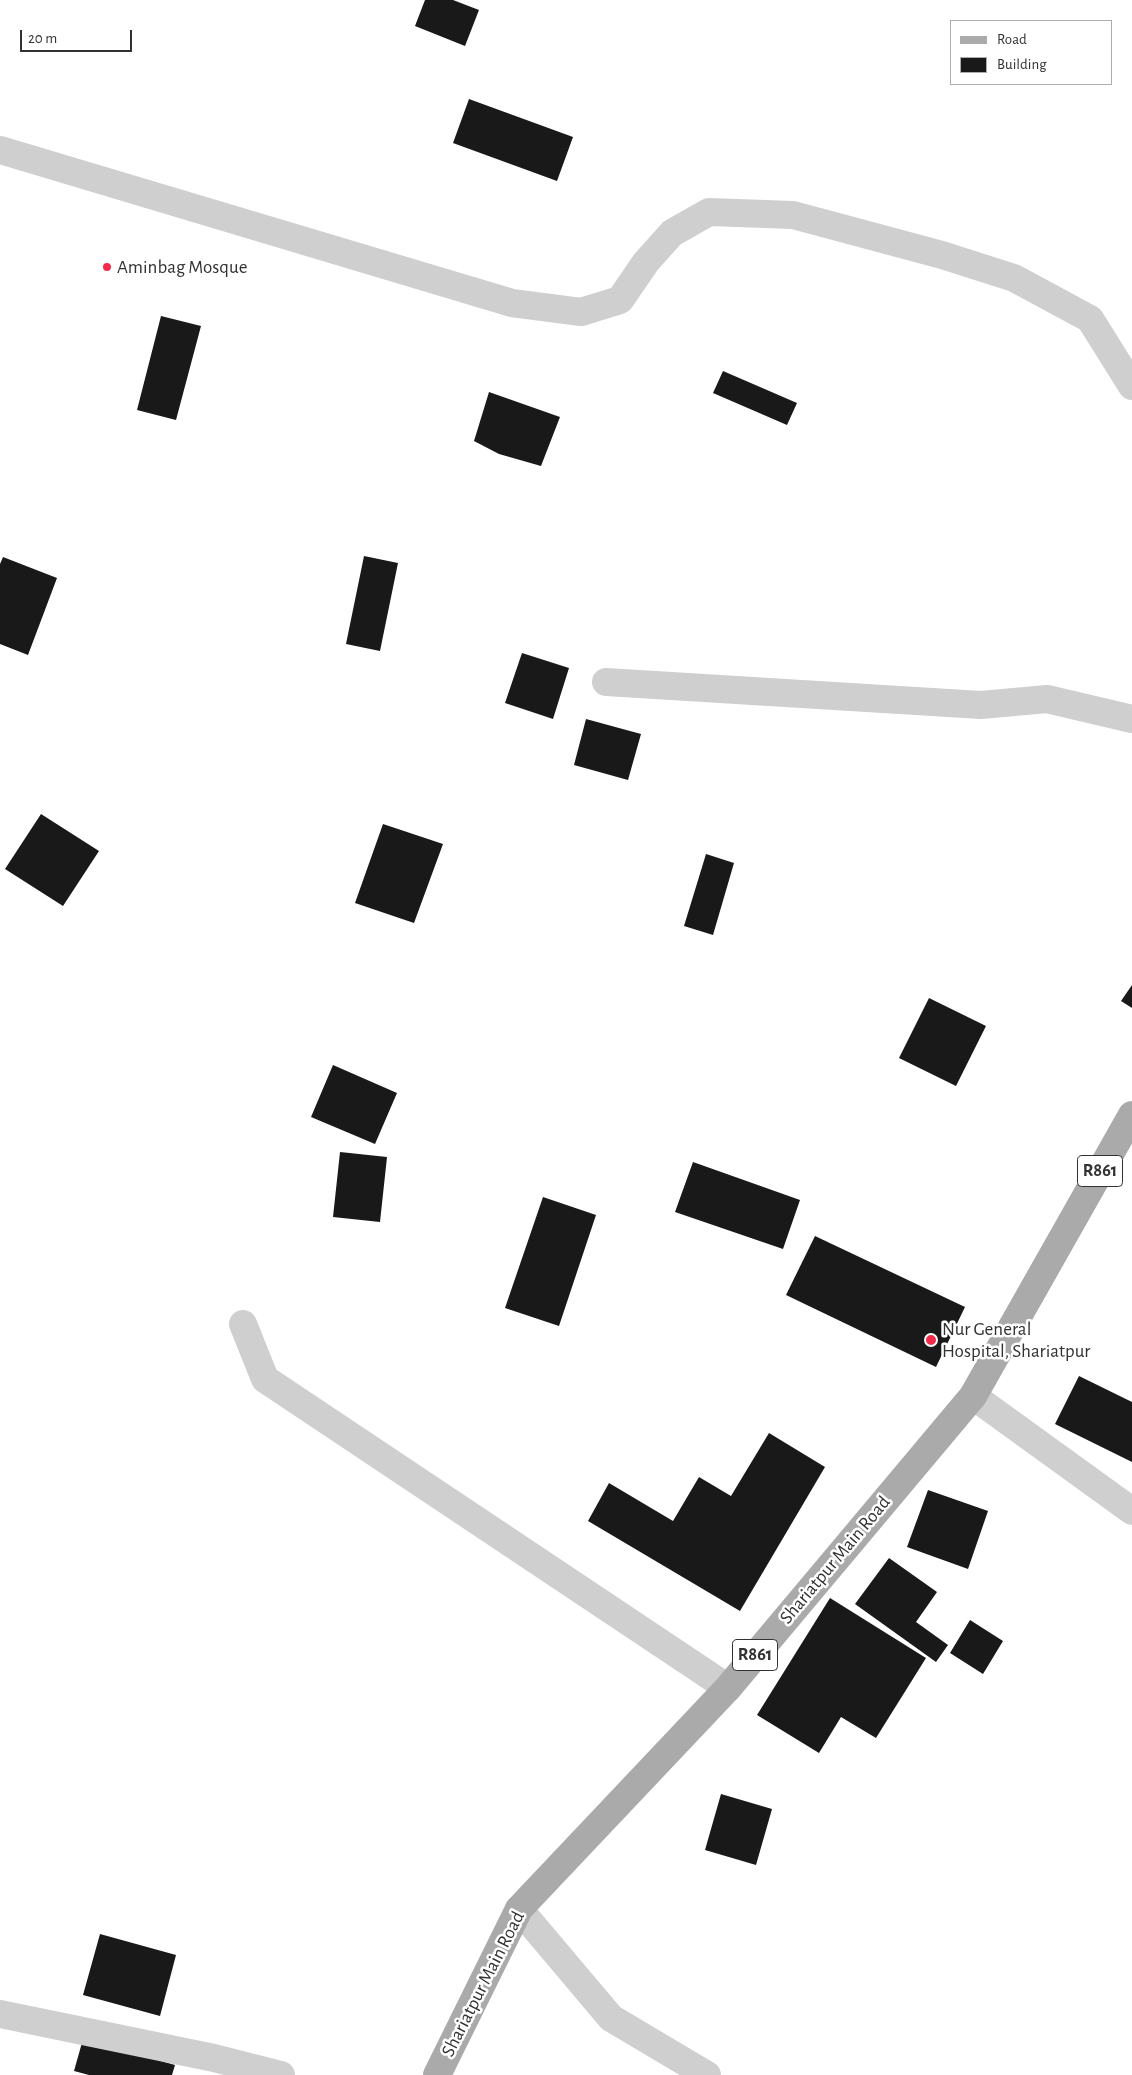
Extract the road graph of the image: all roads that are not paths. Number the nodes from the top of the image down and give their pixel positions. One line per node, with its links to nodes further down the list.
1 (0, 150): 2 (street)
2 (1132, 386)
3 (606, 682): 4 (street)
4 (1132, 718)
5 (1132, 1115): 7 (main road, Shariatpur Main Road / R861)
6 (243, 1324): 9 (street)
7 (973, 1396): 8 (street); 9 (main road, Shariatpur Main Road / R861)
8 (1132, 1511)
9 (728, 1688): 10 (main road, Shariatpur Main Road / R861)
10 (519, 1909): 13 (main road, Shariatpur Main Road / R861); 14 (street)
11 (0, 2014): 12 (street)
12 (281, 2075)
13 (437, 2075)
14 (707, 2075)

